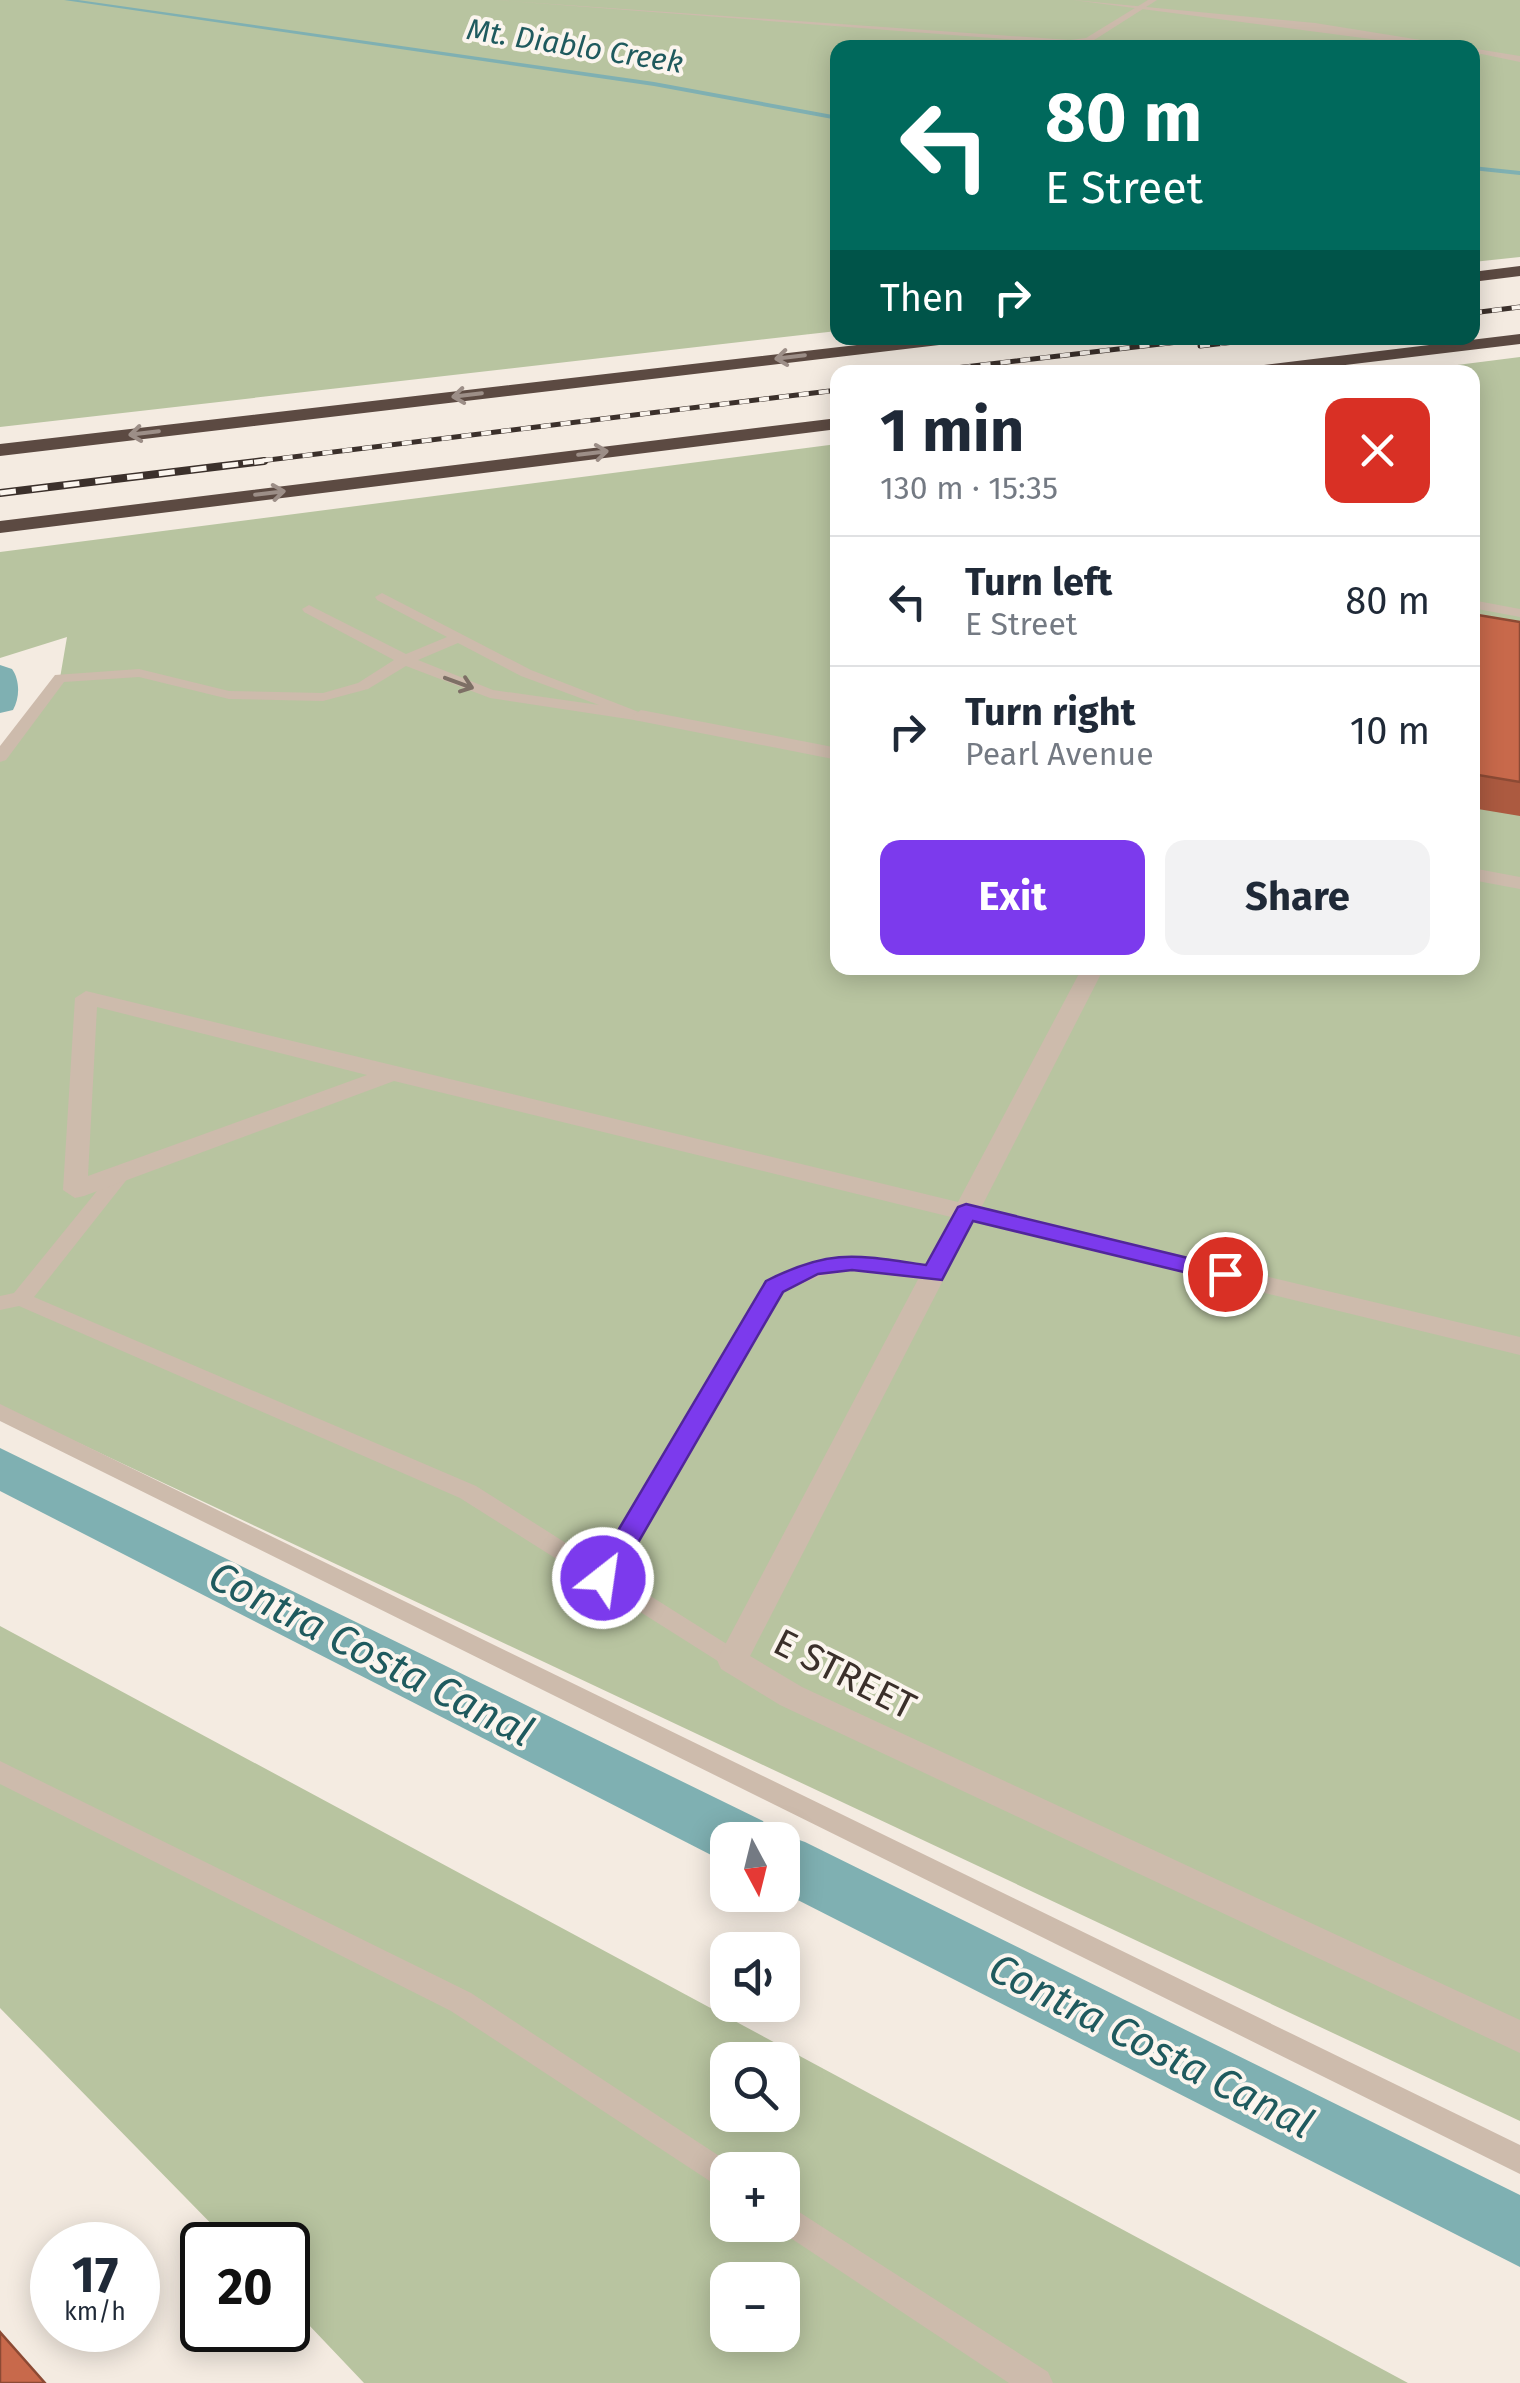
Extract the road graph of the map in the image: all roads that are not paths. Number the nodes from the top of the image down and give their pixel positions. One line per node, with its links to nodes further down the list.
1 (498, 0): 5 (lane)
2 (1078, 0): 4 (street)
3 (1152, 0): 4 (lane)
4 (1138, 6): 6 (lane); 7 (street)
5 (1043, 40)
6 (1088, 40)
7 (1401, 40)
8 (1480, 51): 9 (street)
9 (1520, 59)
10 (1520, 271): 11 (highway)
11 (1480, 276)
12 (1520, 339): 13 (highway)
13 (1480, 344)
14 (896, 345): 18 (highway, one-way to 18)
15 (1471, 345): 16 (highway)
16 (1306, 365)
17 (830, 424): 19 (highway, one-way to 17)
18 (0, 450)
19 (0, 527)
20 (382, 597): 24 (lane)
21 (1480, 606): 23 (lane)
22 (309, 610): 25 (lane)
23 (1520, 613)
24 (457, 638): 25 (lane); 26 (lane)
25 (404, 660): 26 (lane, one-way to 26); 28 (lane)
26 (641, 716): 27 (street)
27 (830, 752)
28 (0, 757)
29 (1480, 876): 30 (street)
30 (1520, 884)
31 (1089, 975): 34 (street, E STREET)
32 (392, 1074): 33 (street); 33 (street); 34 (street)
33 (121, 1174): 36 (lane)
34 (966, 1212): 35 (street, E STREET); 37 (street)
35 (934, 1274): 39 (lane); 40 (street, E STREET)
36 (11, 1301): 39 (lane)
37 (1520, 1346)
38 (0, 1412): 43 (lane)
39 (603, 1578): 40 (lane)
40 (732, 1660): 42 (street, E STREET)
41 (0, 1772): 44 (lane)
42 (1520, 2037)
43 (1520, 2160)
44 (710, 2167)
45 (800, 2227): 46 (lane)
46 (1037, 2383)

